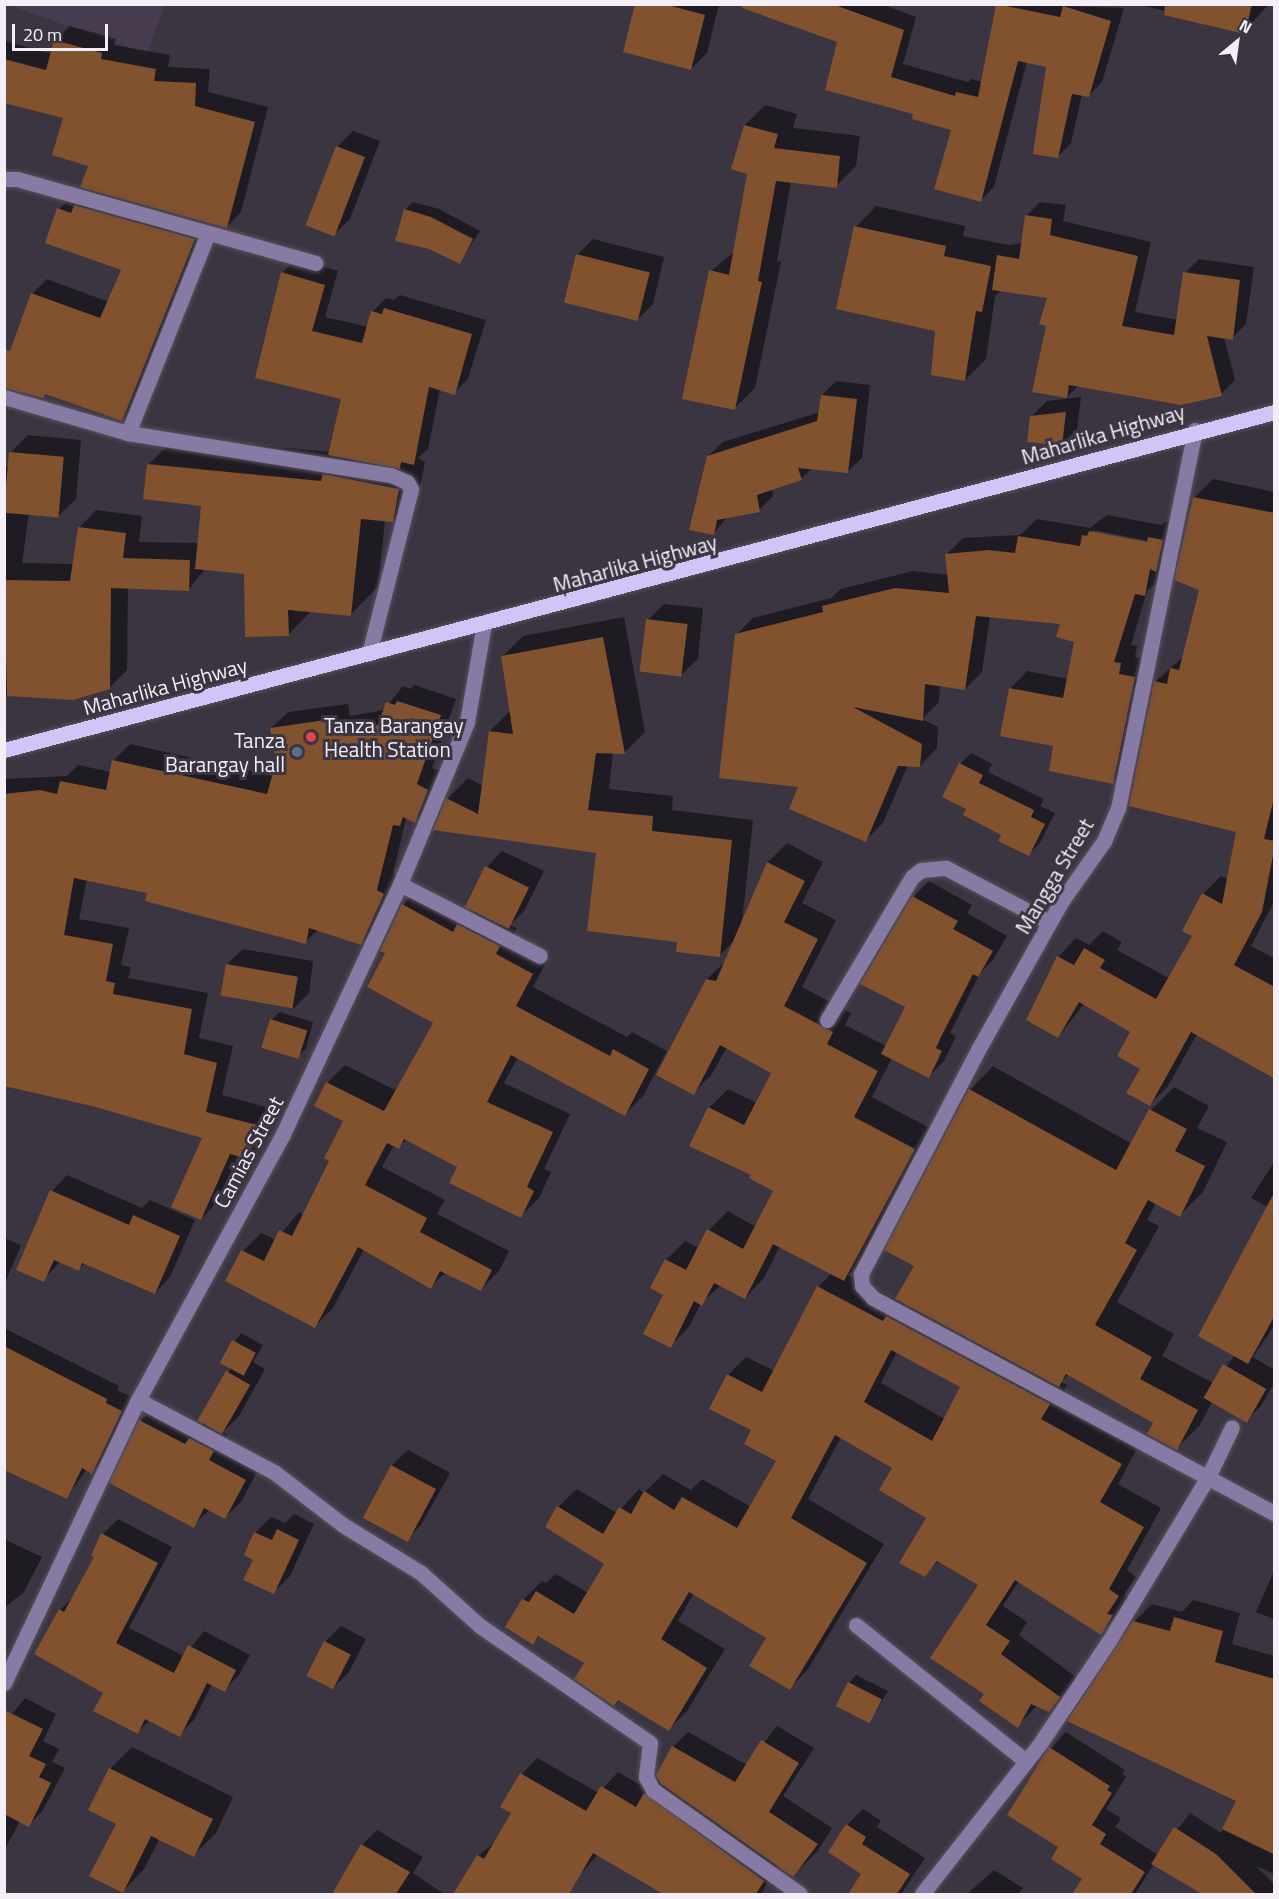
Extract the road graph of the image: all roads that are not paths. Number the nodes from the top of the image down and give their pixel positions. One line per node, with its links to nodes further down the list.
1 (4, 179): 2 (street)
2 (207, 235): 3 (street); 7 (street)
3 (315, 263)
4 (4, 397): 7 (street)
5 (1275, 412): 6 (main road, Maharlika Highway)
6 (1195, 430): 8 (main road, Maharlika Highway); 12 (street, Mangga Street)
7 (128, 433): 9 (street)
8 (484, 624): 9 (main road, Maharlika Highway); 11 (street, Camias Street)
9 (369, 654): 10 (main road, Maharlika Highway)
10 (4, 750)
11 (400, 884): 13 (street); 15 (street, Camias Street)
12 (1049, 922): 14 (street); 17 (street, Mangga Street)
13 (540, 956)
14 (827, 1020)
15 (138, 1400): 20 (street, Camias Street); 22 (street)
16 (1232, 1427): 17 (street)
17 (1208, 1477): 18 (street); 21 (street)
18 (1275, 1514)
19 (856, 1625): 21 (street)
20 (4, 1683)
21 (1026, 1761): 23 (street)
22 (800, 1894)
23 (922, 1894)

